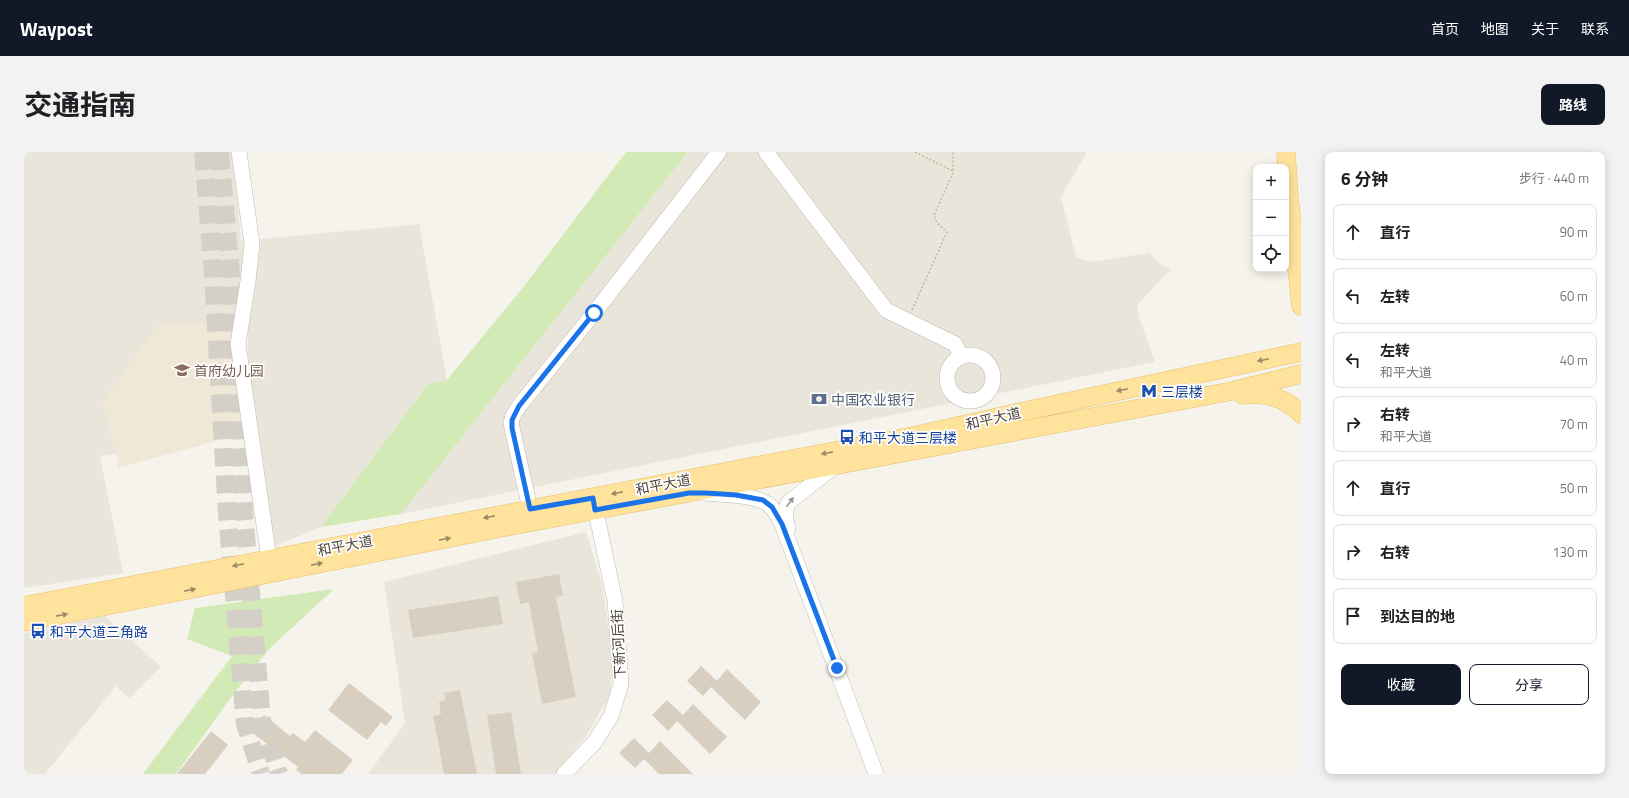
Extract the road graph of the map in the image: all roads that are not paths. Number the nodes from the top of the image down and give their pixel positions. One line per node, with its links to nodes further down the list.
1 (239, 152): 17 (street)
2 (719, 152): 16 (street)
3 (766, 152): 7 (street)
4 (1286, 152): 5 (main road)
5 (1301, 306)
6 (1301, 352): 12 (main road, 和平大道, one-way to 12)
7 (961, 356): 10 (street); 10 (street)
8 (1301, 374): 9 (main road, 和平大道)
9 (1232, 391): 11 (main road); 13 (main road, 和平大道)
10 (975, 399): 12 (street)
11 (1301, 414)
12 (981, 420): 15 (main road, 和平大道, one-way to 15)
13 (836, 465): 14 (main road, 和平大道); 22 (street, one-way to 13)
14 (689, 493): 15 (main road, 和平大道); 21 (street)
15 (594, 504): 16 (main road, 和平大道); 19 (main road, 和平大道, one-way to 15); 20 (street, 下新河后街)
16 (526, 510): 17 (main road, 和平大道, one-way to 17)
17 (269, 559): 18 (main road, 和平大道, one-way to 18)
18 (24, 606)
19 (24, 622)
20 (564, 774)
21 (876, 774)
22 (880, 774)

